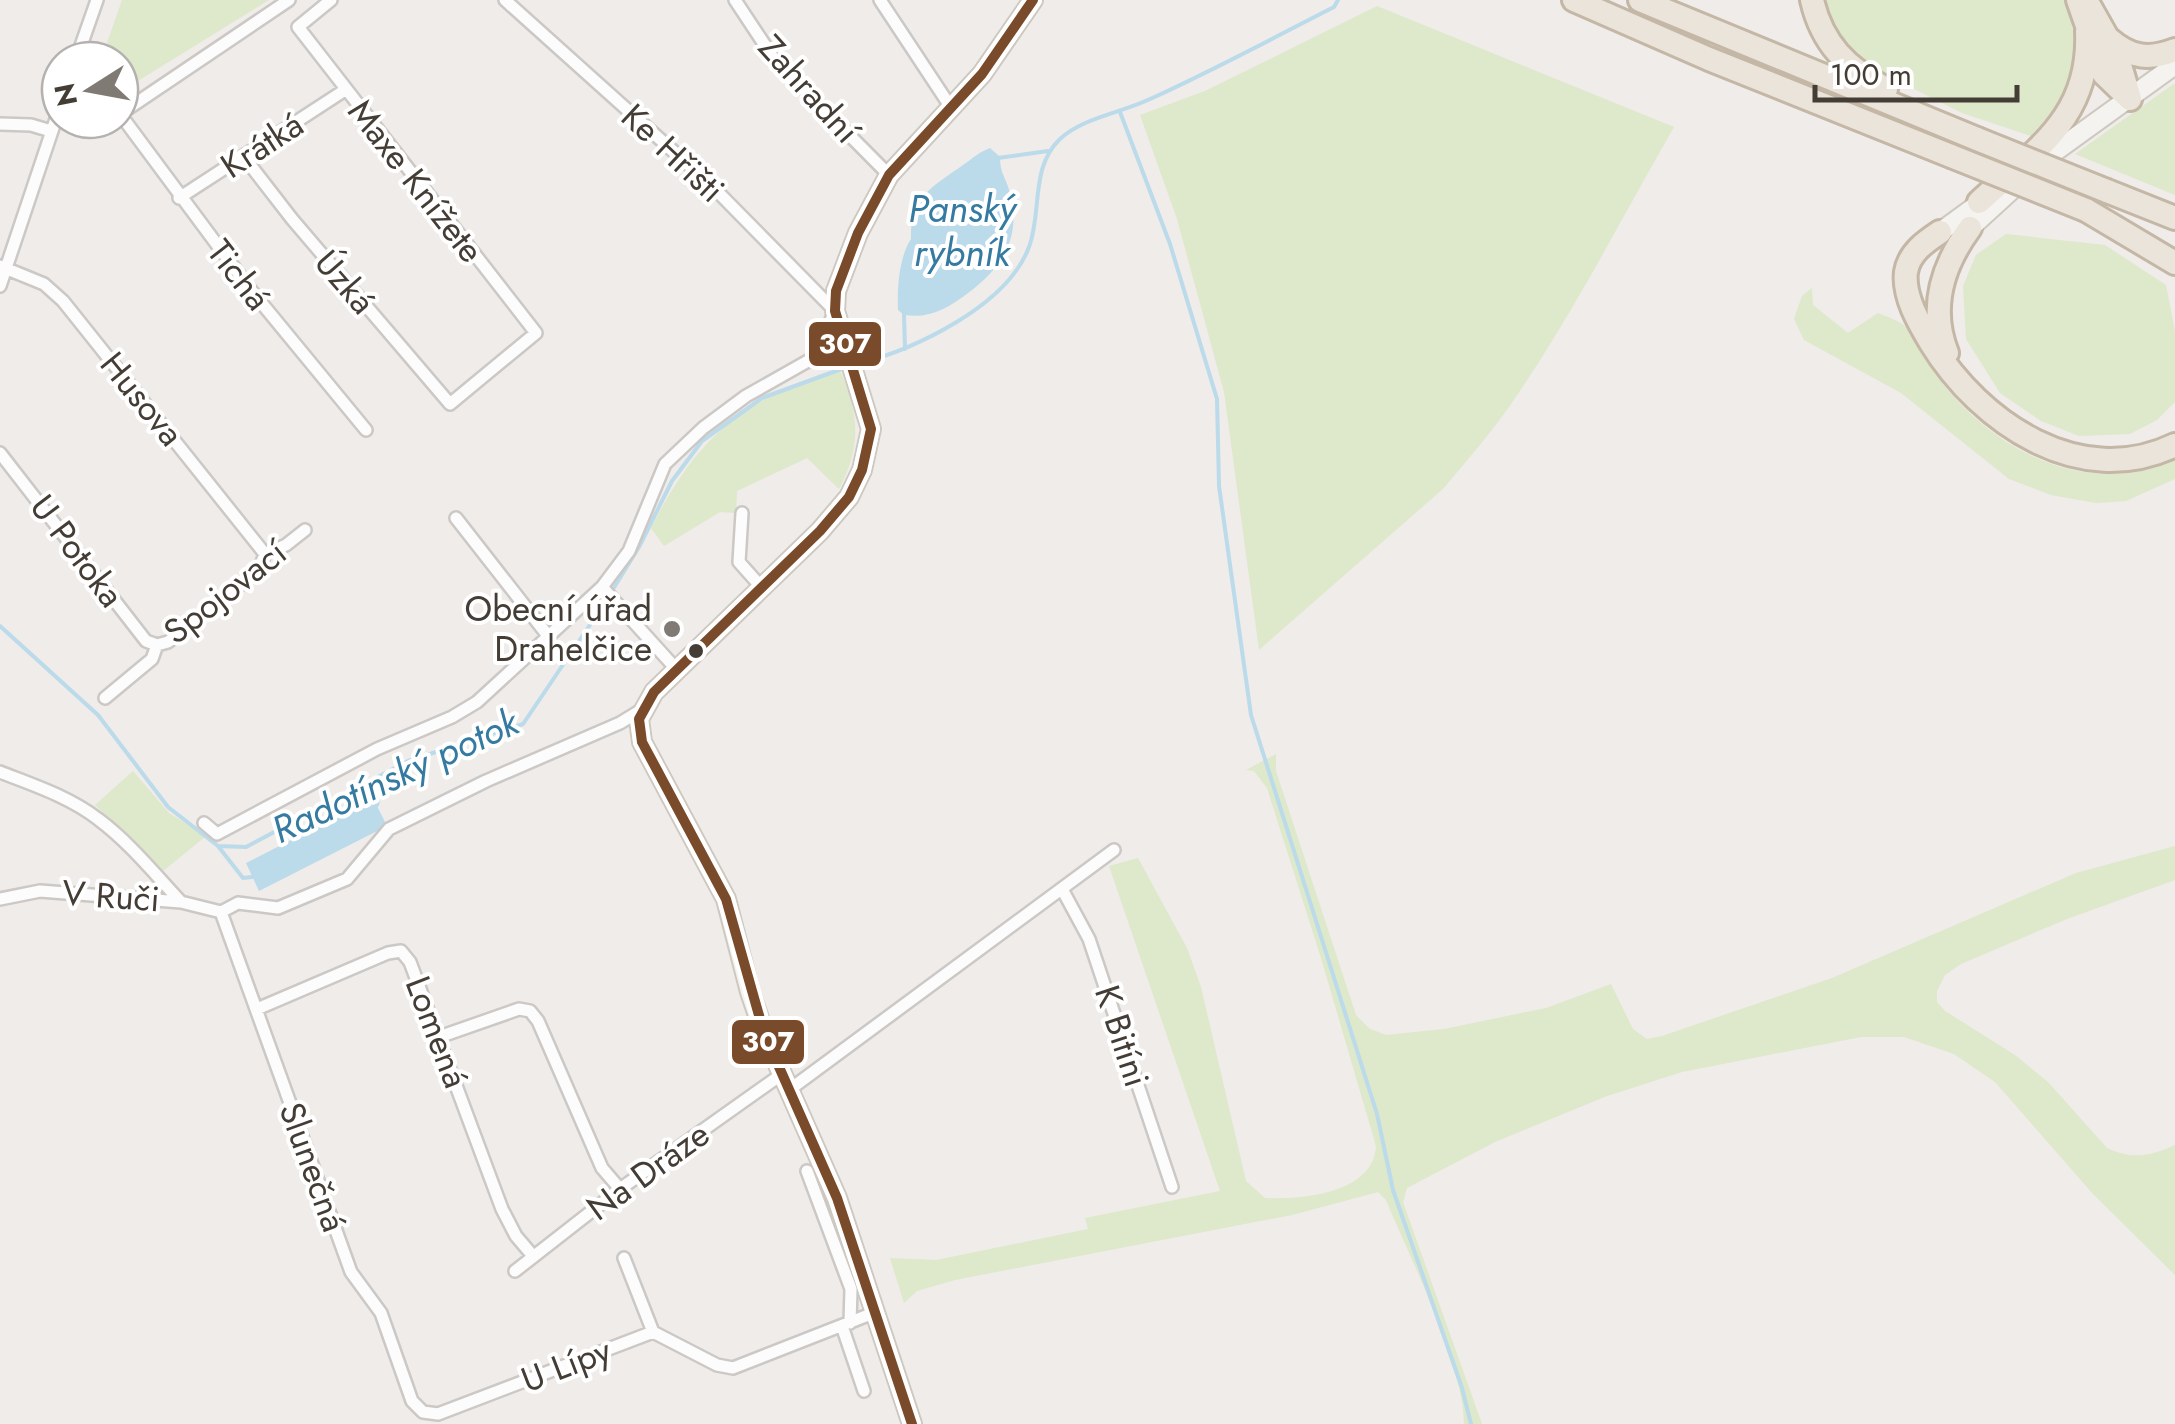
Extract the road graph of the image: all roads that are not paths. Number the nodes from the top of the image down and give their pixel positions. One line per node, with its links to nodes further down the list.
1 (97, 0): 13 (street)
2 (290, 0): 18 (street)
3 (332, 0): 16 (street, Maxe Knížete)
4 (505, 0): 38 (street, Ke Hřišti)
5 (735, 0): 27 (street, Zahradní)
6 (880, 0): 19 (street)
7 (1033, 0): 19 (main road)
8 (1574, 0): 30 (highway, bridge)
9 (1640, 0): 22 (highway)
10 (1812, 0): 22 (highway)
11 (2082, 0): 12 (highway)
12 (2097, 34): 14 (highway); 17 (highway); 29 (highway)
13 (83, 40)
14 (2175, 50)
15 (2175, 65): 17 (main road)
16 (345, 90): 25 (street, Krátká); 40 (street, Maxe Knížete)
17 (2130, 99): 26 (main road)
18 (140, 101)
19 (952, 109): 27 (main road)
20 (0, 124): 21 (street)
21 (40, 128)
22 (1976, 139): 31 (highway, bridge)
23 (49, 140): 36 (street)
24 (138, 140): 28 (street, Tichá)
25 (244, 158): 28 (street, Krátká); 40 (street, Úzká)
26 (2046, 160): 29 (main road); 32 (main road)
27 (889, 174): 38 (main road)
28 (179, 198): 41 (street, Tichá)
29 (1979, 202): 33 (main road)
30 (2086, 210): 34 (highway); 35 (highway)
31 (2175, 218)
32 (1970, 228): 39 (highway)
33 (1940, 232): 39 (highway)
34 (2175, 246)
35 (2175, 263)
36 (3, 267): 37 (street); 49 (street, Husova)
37 (0, 286)
38 (834, 312): 50 (main road); 51 (street)
39 (1978, 402): 45 (highway)
40 (450, 404)
41 (366, 430)
42 (2175, 436): 45 (highway)
43 (2175, 445): 45 (highway)
44 (0, 453): 53 (street, U Potoka)
45 (2139, 457)
46 (742, 513): 50 (street)
47 (456, 518): 52 (street)
48 (305, 530): 49 (street, Spojovací)
49 (265, 554): 53 (street, Spojovací)
50 (763, 589): 54 (main road)
51 (603, 590): 52 (street); 54 (street)
52 (549, 637): 58 (street)
53 (157, 645): 55 (street, Spojovací)
54 (678, 672): 56 (main road)
55 (104, 698)
56 (643, 709): 63 (street); 66 (main road)
57 (0, 772): 62 (street)
58 (204, 823)
59 (1114, 850): 60 (street, Na Dráze)
60 (1062, 889): 66 (street, Na Dráze); 68 (street, K Bitíni)
61 (0, 899): 62 (street, V Ruči)
62 (181, 902): 63 (street, V Ruči)
63 (221, 912): 64 (street, Slunečná)
64 (257, 1009): 65 (street, Lomená); 77 (street, Slunečná)
65 (439, 1038): 69 (street); 70 (street, Lomená)
66 (786, 1082): 69 (street, Na Dráze); 73 (main road)
67 (807, 1170): 74 (street)
68 (1172, 1187)
69 (620, 1190): 70 (street, Na Dráze)
70 (534, 1256): 72 (street, Na Dráze)
71 (624, 1258): 75 (street, U Lípy)
72 (515, 1270)
73 (876, 1312): 74 (street, U Lípy); 78 (main road)
74 (846, 1325): 75 (street, U Lípy); 76 (street)
75 (653, 1332): 77 (street, U Lípy)
76 (864, 1391)
77 (422, 1412)
78 (912, 1424)

